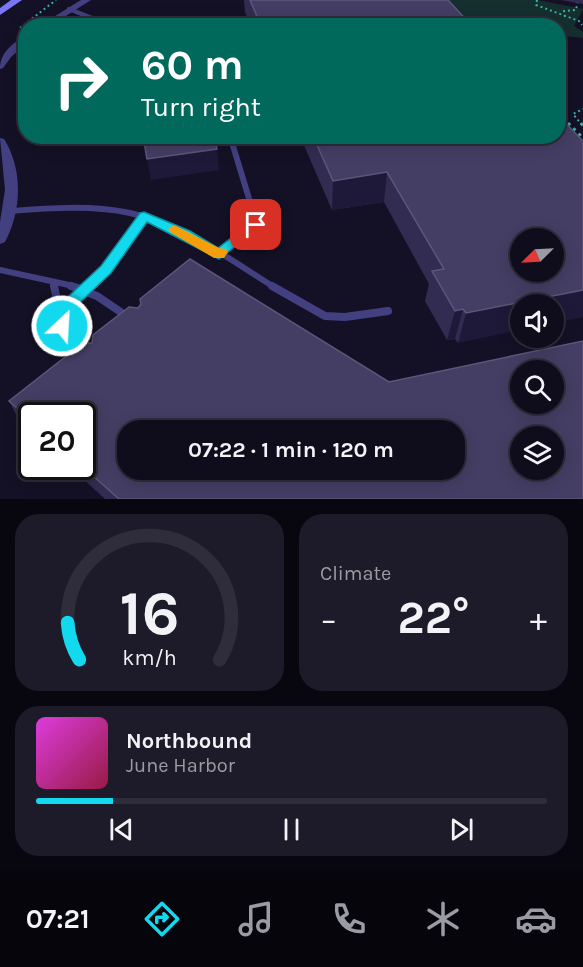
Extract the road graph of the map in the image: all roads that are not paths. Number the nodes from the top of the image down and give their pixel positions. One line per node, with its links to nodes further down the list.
1 (17, 0): 4 (main road)
2 (87, 0): 3 (street)
3 (69, 9): 5 (street); 6 (lane)
4 (0, 12)
5 (55, 18)
6 (92, 18)
7 (18, 46): 8 (street)
8 (0, 66)
9 (0, 141): 11 (street)
10 (232, 144): 14 (lane)
11 (9, 211): 12 (lane); 13 (street)
12 (144, 216): 14 (lane); 17 (lane)
13 (0, 239)
14 (219, 254): 18 (lane)
15 (0, 270): 16 (lane)
16 (54, 284): 17 (lane); 19 (lane)
17 (85, 291): 19 (lane); 20 (lane)
18 (388, 311)
19 (61, 312): 21 (lane)
20 (140, 326)
21 (88, 355)

